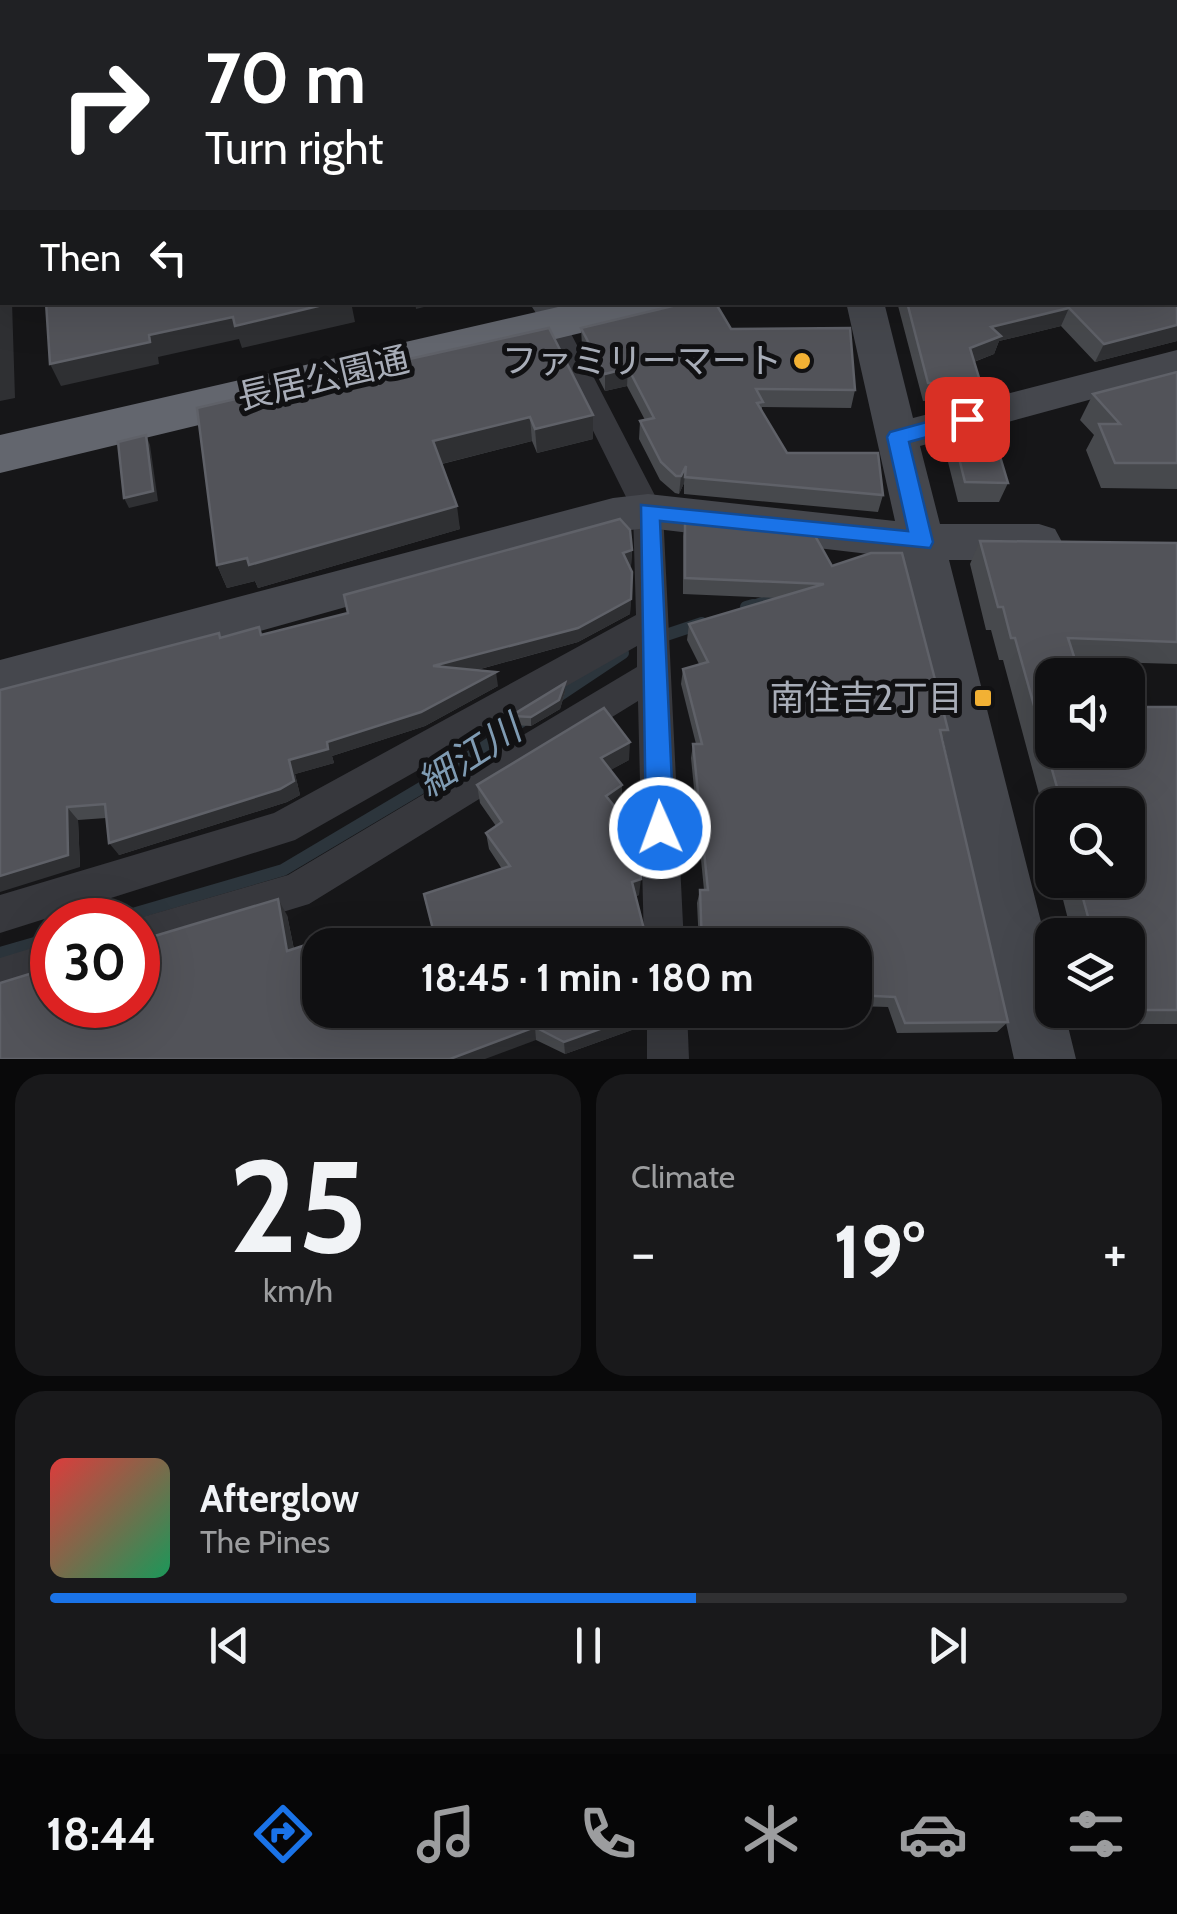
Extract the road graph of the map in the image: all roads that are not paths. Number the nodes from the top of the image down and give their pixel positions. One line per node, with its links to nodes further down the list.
1 (600, 305): 3 (highway, 長居公園通)
2 (866, 305): 6 (street)
3 (552, 308): 5 (highway, 長居公園通); 7 (highway, 長居公園通); 8 (street)
4 (1177, 363): 6 (street)
5 (0, 426)
6 (898, 437): 9 (street)
7 (0, 454)
8 (648, 511): 9 (street); 11 (street); 13 (street)
9 (922, 542): 10 (street); 21 (street)
10 (1079, 543)
11 (653, 621): 12 (street); 14 (street)
12 (655, 674): 15 (street); 16 (street)
13 (0, 682)
14 (0, 914)
15 (663, 928)
16 (160, 931)
17 (30, 969): 18 (street)
18 (0, 978)
19 (667, 1028): 20 (street)
20 (668, 1059)
21 (1045, 1059)

